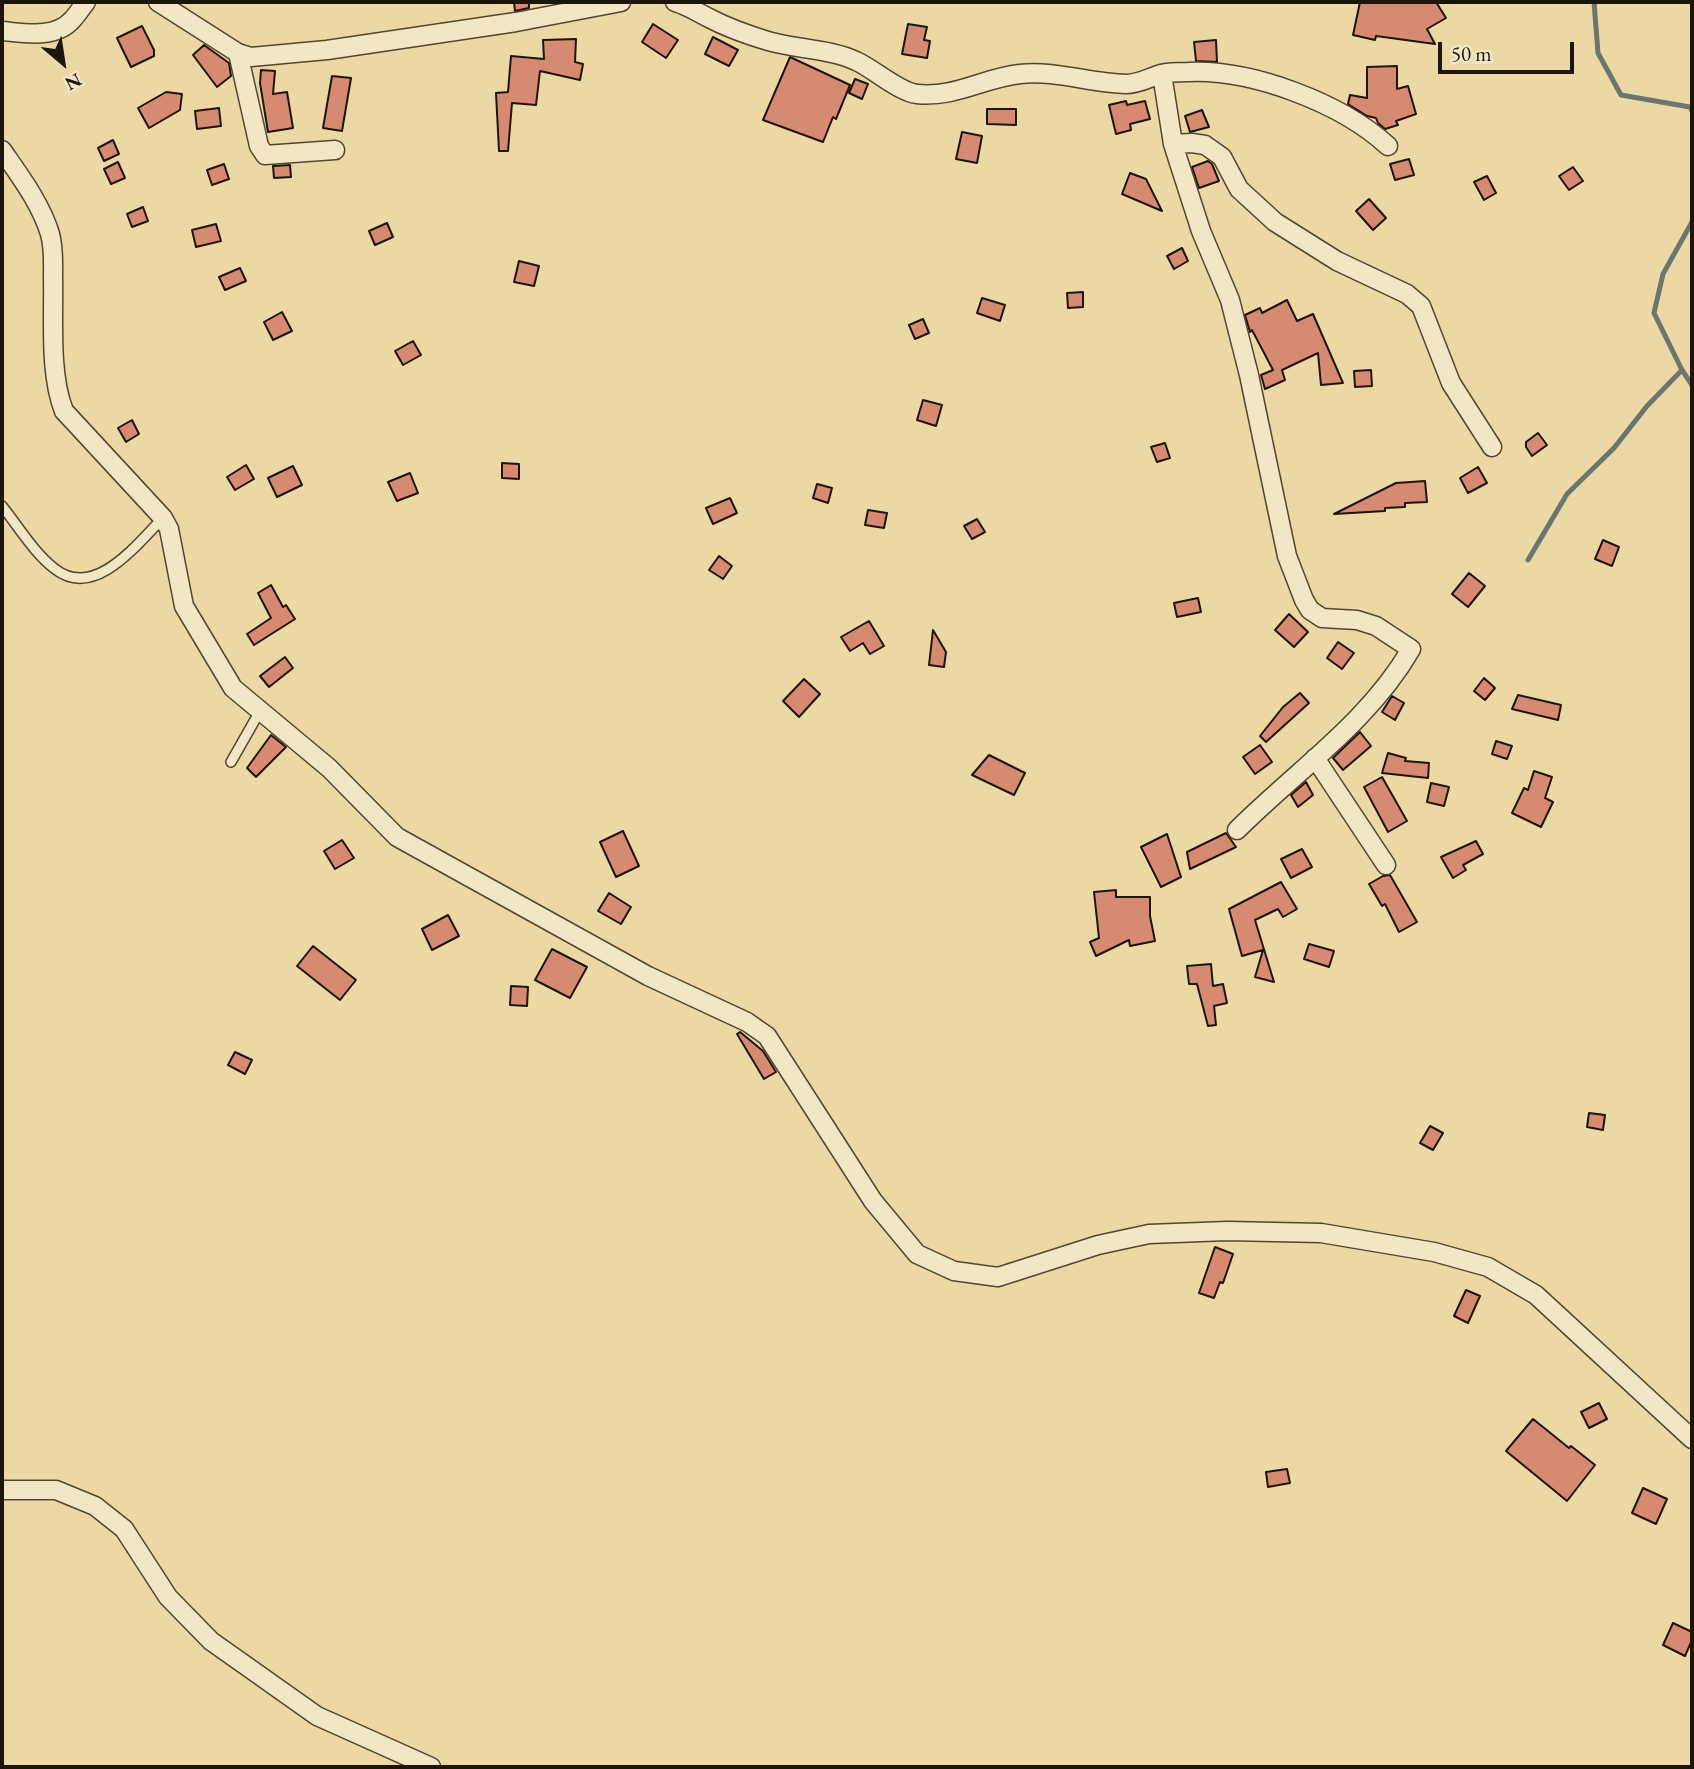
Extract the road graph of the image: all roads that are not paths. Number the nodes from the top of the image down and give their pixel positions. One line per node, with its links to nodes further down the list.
1 (86, 2): 6 (street)
2 (158, 2): 7 (street)
3 (621, 2): 5 (street)
4 (676, 2): 8 (street)
5 (591, 4): 7 (street)
6 (2, 31)
7 (238, 53): 12 (street)
8 (1162, 74): 9 (street); 10 (street)
9 (1173, 144): 13 (street); 17 (street)
10 (1388, 146)
11 (2, 150): 15 (street)
12 (335, 150)
13 (1492, 447)
14 (2, 506): 15 (lane)
15 (163, 518): 16 (street)
16 (260, 711): 18 (lane); 21 (street)
17 (1315, 758): 19 (street); 20 (street)
18 (231, 762)
19 (1237, 830)
20 (1387, 865)
21 (1692, 1439)
22 (2, 1490): 23 (street)
23 (431, 1767)

